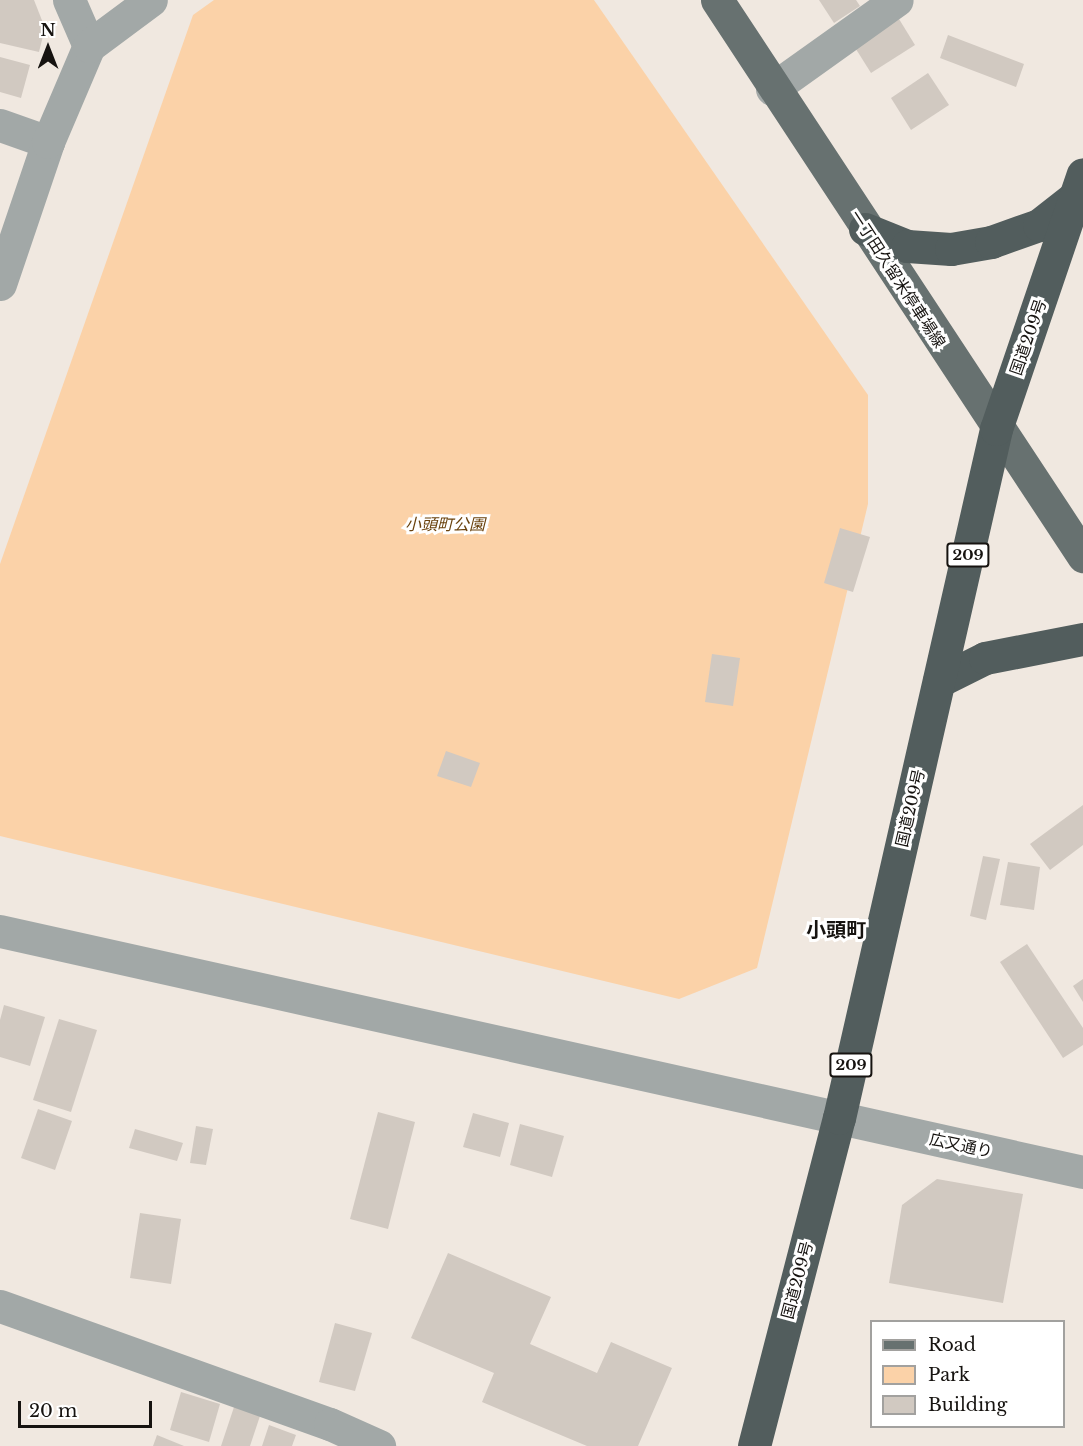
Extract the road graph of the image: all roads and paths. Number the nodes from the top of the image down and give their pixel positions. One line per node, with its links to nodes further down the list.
1 (69, 0): 5 (street)
2 (152, 0): 5 (street)
3 (717, 0): 6 (main road, 一丁田久留米停車場線)
4 (897, 0): 6 (street)
5 (89, 46): 8 (street)
6 (772, 89): 10 (main road, 一丁田久留米停車場線)
7 (0, 125): 8 (street)
8 (48, 142): 11 (street)
9 (1079, 185): 10 (highway); 12 (highway, 国道209号 / 209)
10 (865, 230): 12 (main road, 一丁田久留米停車場線)
11 (0, 284)
12 (996, 429): 13 (main road, 一丁田久留米停車場線); 15 (highway, 国道209号 / 209)
13 (1083, 556)
14 (1083, 639): 15 (highway)
15 (939, 681): 17 (highway, 国道209号 / 209)
16 (0, 931): 17 (street, 広又通り)
17 (838, 1118): 18 (street, 広又通り); 21 (highway, 国道209号 / 209)
18 (1083, 1172)
19 (0, 1306): 20 (street)
20 (379, 1446)
21 (754, 1446)

